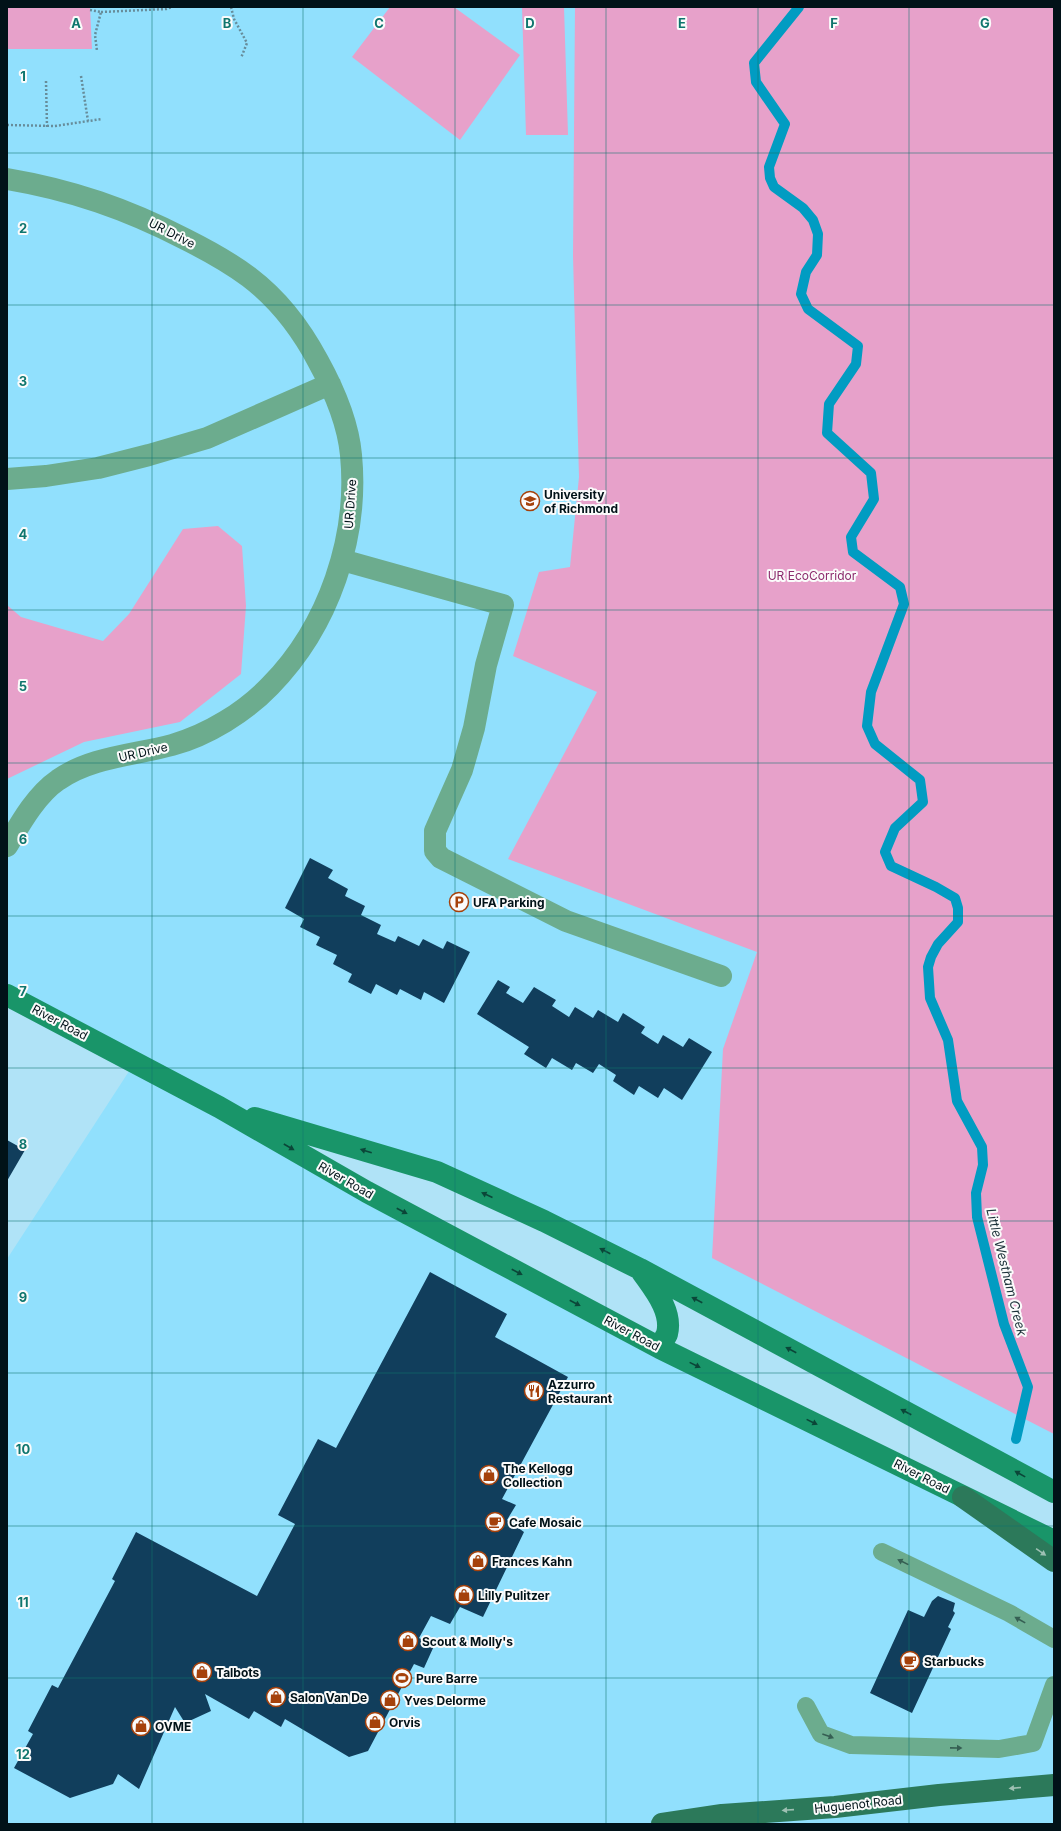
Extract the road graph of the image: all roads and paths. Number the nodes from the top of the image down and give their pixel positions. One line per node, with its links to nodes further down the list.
1 (172, 7): 4 (path)
2 (230, 7): 6 (path)
3 (90, 10): 4 (path)
4 (101, 12): 5 (path)
5 (97, 51)
6 (241, 58)
7 (81, 76): 10 (path)
8 (46, 81): 12 (path)
9 (102, 119): 10 (path)
10 (88, 121): 12 (path)
11 (7, 125): 12 (path)
12 (47, 127)
13 (7, 179): 14 (street, UR Drive)
14 (330, 384): 15 (street); 16 (street, UR Drive)
15 (7, 479)
16 (342, 560): 17 (street, UR Drive); 18 (street)
17 (7, 846)
18 (720, 976)
19 (7, 994): 20 (main road, River Road)
20 (219, 1107): 21 (main road, River Road, one-way to 20); 22 (main road, River Road, one-way to 22)
21 (640, 1269): 22 (main road); 23 (main road, River Road, one-way to 21)
22 (660, 1348): 24 (main road, River Road, one-way to 24)
23 (1054, 1492)
24 (963, 1497): 25 (main road, River Road); 27 (main road, one-way to 27)
25 (1054, 1541)
26 (882, 1552): 28 (lane, one-way to 26)
27 (1054, 1561)
28 (1054, 1639)
29 (1054, 1685): 30 (lane, one-way to 29)
30 (806, 1706)
31 (1054, 1785): 32 (main road, Huguenot Road, one-way to 32)
32 (662, 1824)

